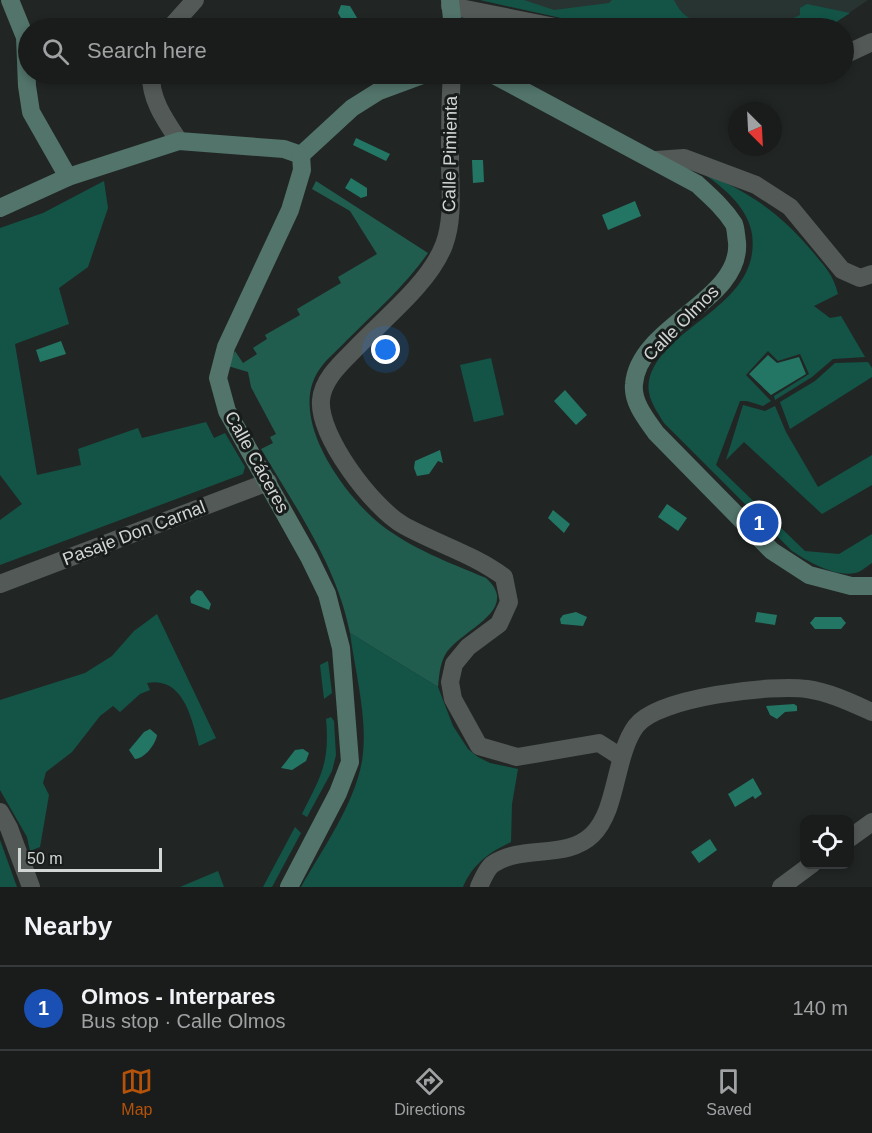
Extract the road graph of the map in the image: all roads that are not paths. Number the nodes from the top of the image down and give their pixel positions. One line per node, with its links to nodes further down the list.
1 (10, 0): 7 (main road)
2 (195, 0): 4 (street)
3 (450, 3): 5 (main road); 6 (street)
4 (179, 18)
5 (452, 18)
6 (516, 18)
7 (18, 20)
8 (872, 42): 9 (street)
9 (854, 50)
10 (27, 84): 18 (main road)
11 (151, 84): 15 (street)
12 (398, 84): 16 (main road)
13 (452, 84): 25 (street, Calle Pimienta)
14 (511, 84): 17 (main road, Calle Olmos)
15 (178, 141): 16 (main road); 18 (main road)
16 (301, 154): 21 (main road, Calle Cáceres)
17 (656, 160): 20 (street); 23 (main road, Calle Olmos)
18 (68, 177): 19 (main road)
19 (0, 207)
20 (872, 274)
21 (268, 482): 22 (street, Pasaje Don Carnal); 31 (main road, Calle Cáceres)
22 (0, 584)
23 (872, 586)
24 (872, 712): 25 (street)
25 (621, 757): 32 (street)
26 (0, 812): 30 (street)
27 (872, 822): 28 (street)
28 (854, 835)
29 (805, 869): 33 (street)
30 (31, 887)
31 (289, 887)
32 (479, 887)
33 (781, 887)

